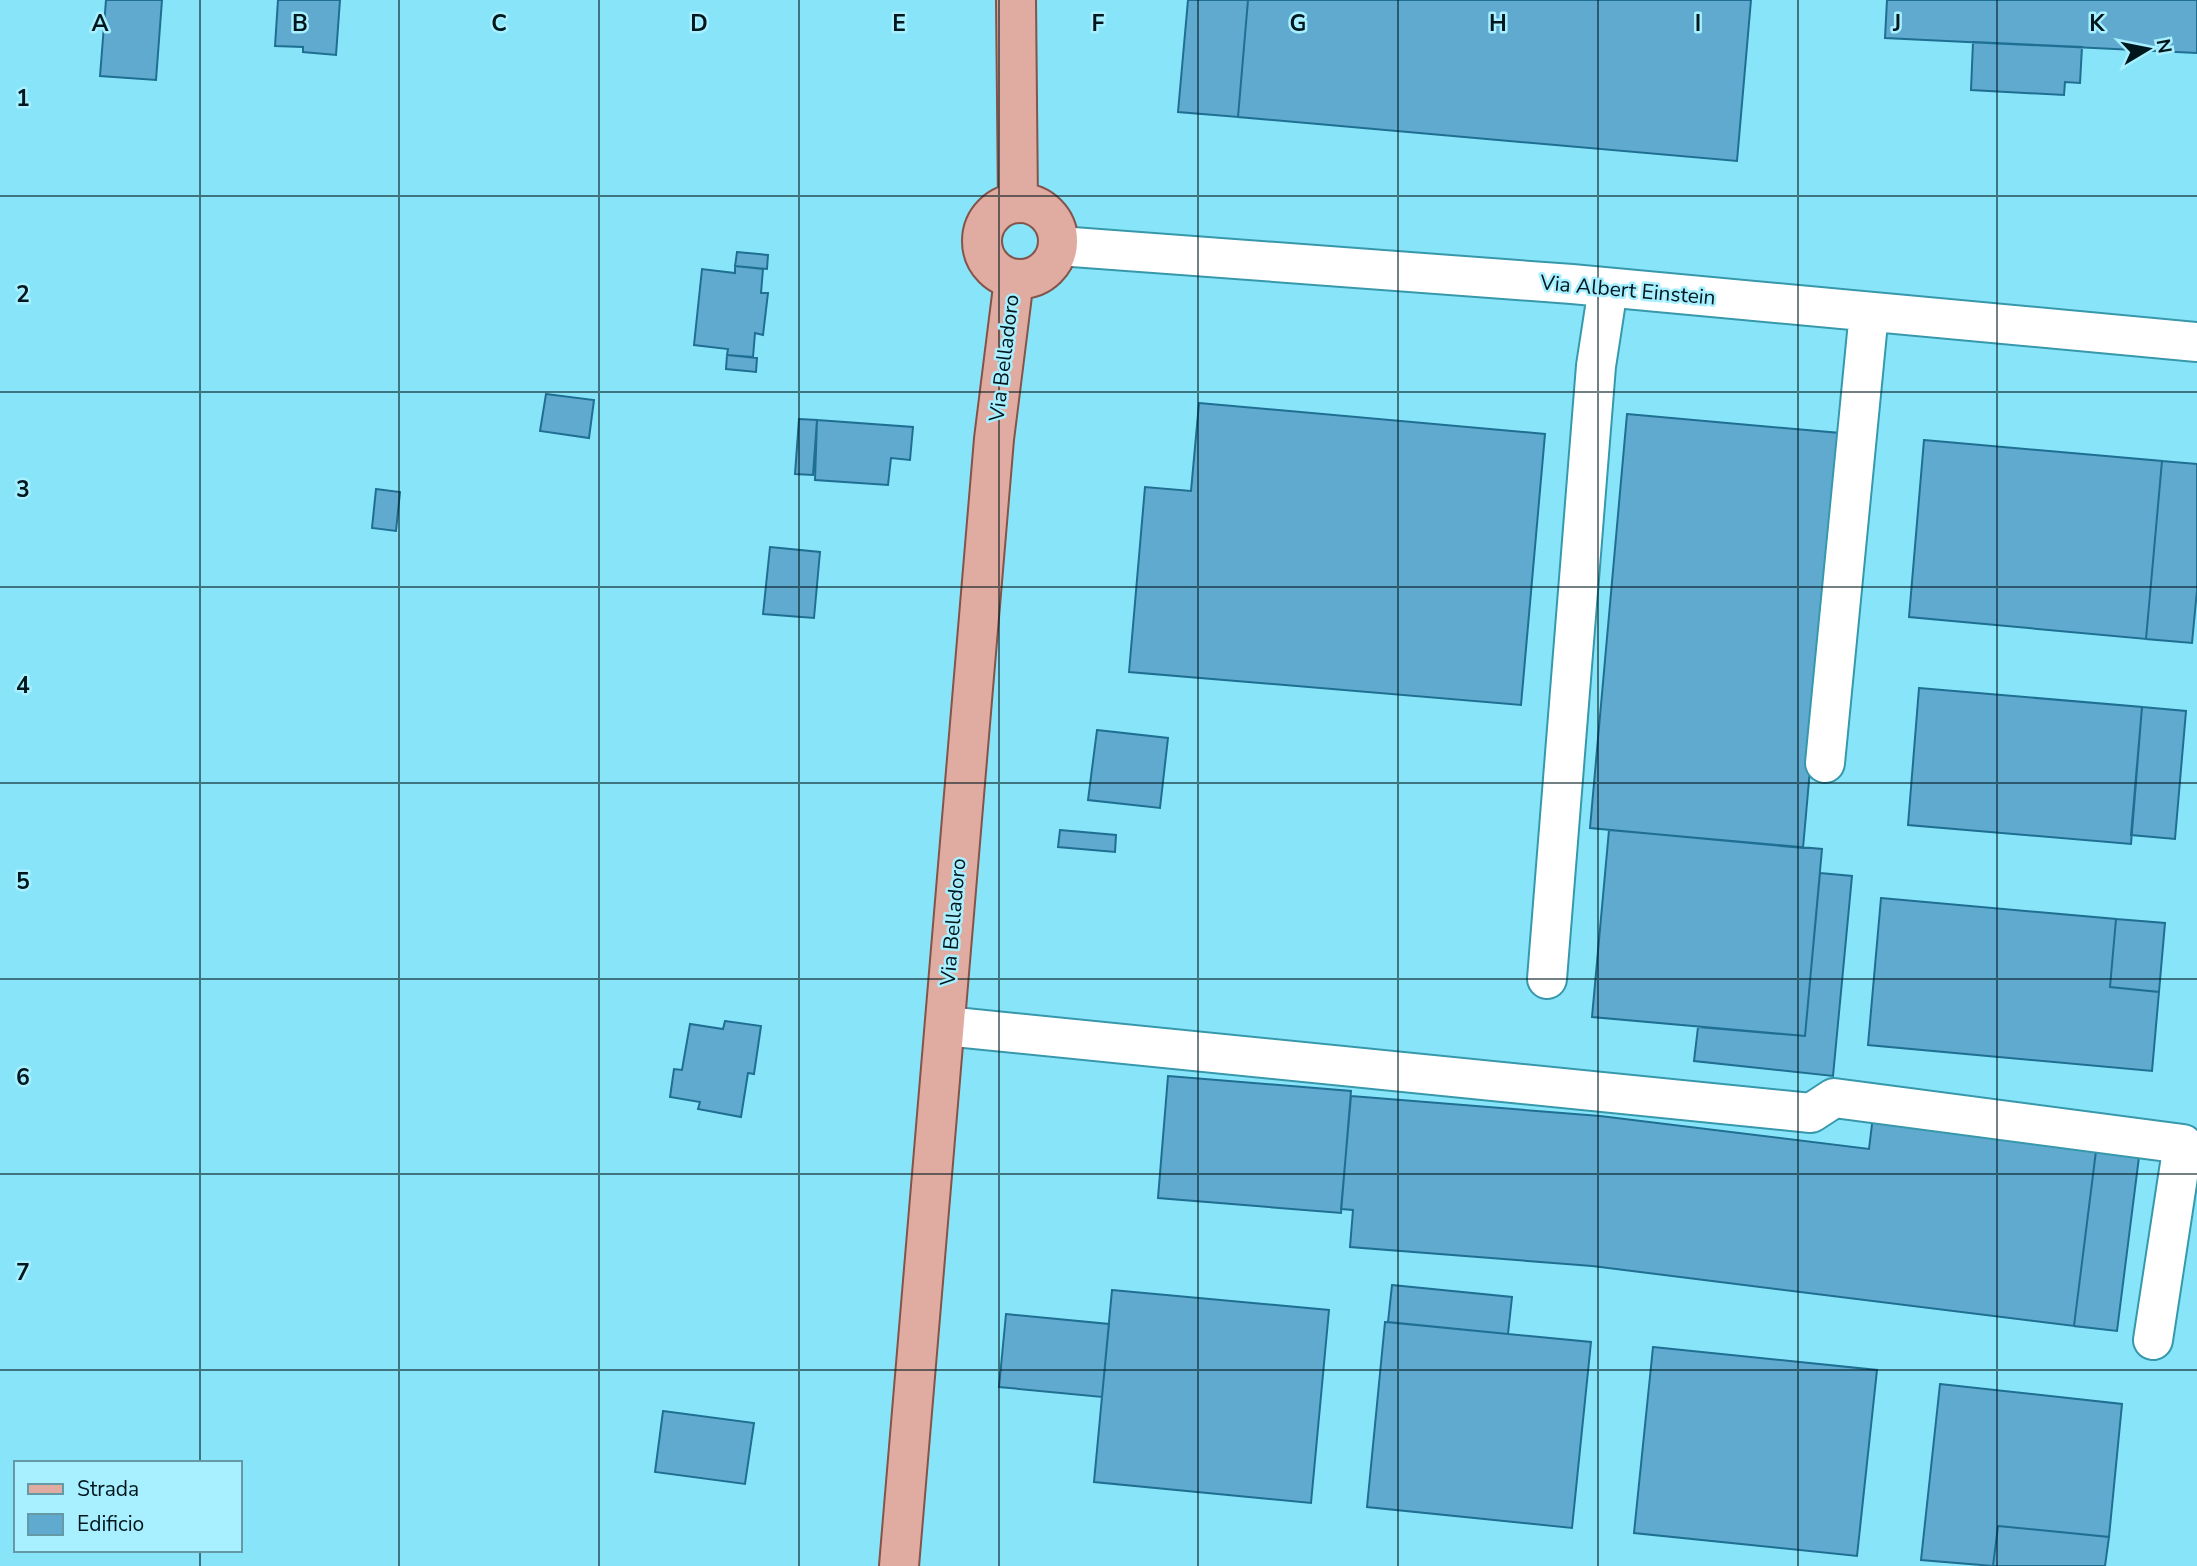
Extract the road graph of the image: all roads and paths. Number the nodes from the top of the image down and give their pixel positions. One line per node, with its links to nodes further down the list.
1 (1016, 0): 2 (main road)
2 (1018, 202): 3 (main road); 4 (main road, Via Belladoro)
3 (1059, 246): 4 (main road, Via Belladoro); 5 (street, Via Albert Einstein)
4 (1014, 279): 10 (main road, Via Belladoro)
5 (1608, 288): 6 (street, Via Albert Einstein); 9 (street)
6 (1870, 312): 7 (street, Via Albert Einstein); 8 (street)
7 (2197, 342)
8 (1825, 763)
9 (1547, 979)
10 (944, 1026): 11 (street); 12 (main road, Via Belladoro)
11 (2153, 1340)
12 (899, 1566)

